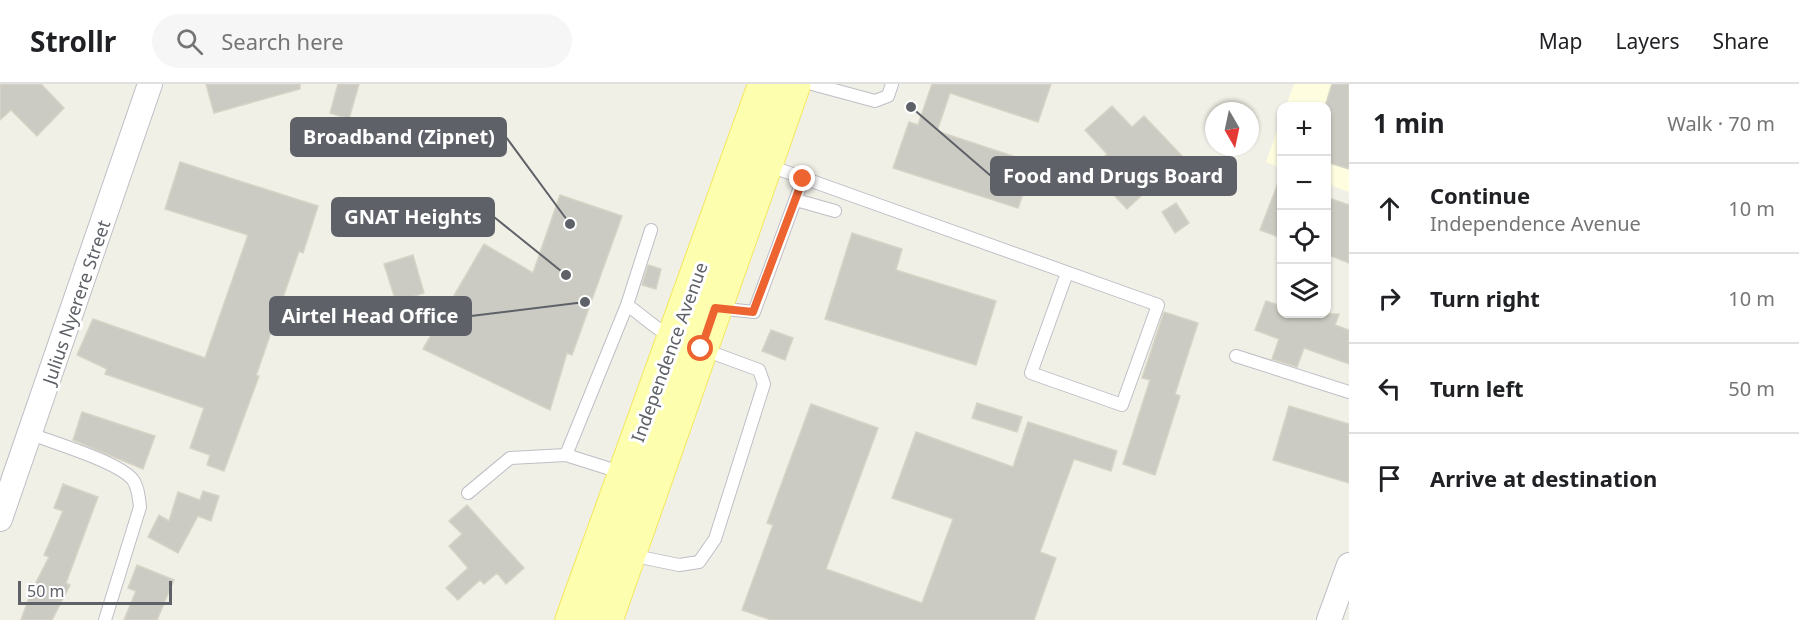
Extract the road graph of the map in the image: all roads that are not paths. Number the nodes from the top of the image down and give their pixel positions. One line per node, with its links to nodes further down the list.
1 (150, 84): 17 (street, Julius Nyerere Street)
2 (765, 84): 14 (main road, Independence Avenue)
3 (794, 84): 6 (main road, Independence Avenue)
4 (812, 84): 5 (lane)
5 (892, 84)
6 (766, 165): 7 (lane); 13 (main road, Independence Avenue)
7 (803, 179): 8 (lane); 11 (lane)
8 (796, 200): 9 (lane); 13 (lane)
9 (835, 211)
10 (651, 231): 12 (lane)
11 (1067, 273): 11 (lane)
12 (627, 305): 14 (lane); 18 (lane)
13 (715, 308): 14 (main road, Independence Avenue)
14 (688, 343): 19 (main road, Independence Avenue); 22 (main road, Independence Avenue); 22 (lane)
15 (1236, 356): 16 (lane)
16 (1349, 392)
17 (31, 434): 21 (street, Julius Nyerere Street); 24 (lane)
18 (566, 455): 19 (lane); 20 (lane)
19 (624, 473): 25 (main road, Independence Avenue)
20 (468, 494)
21 (0, 519)
22 (628, 555): 26 (main road, Independence Avenue)
23 (1349, 565): 27 (street)
24 (105, 620)
25 (572, 620)
26 (606, 620)
27 (1329, 620)

